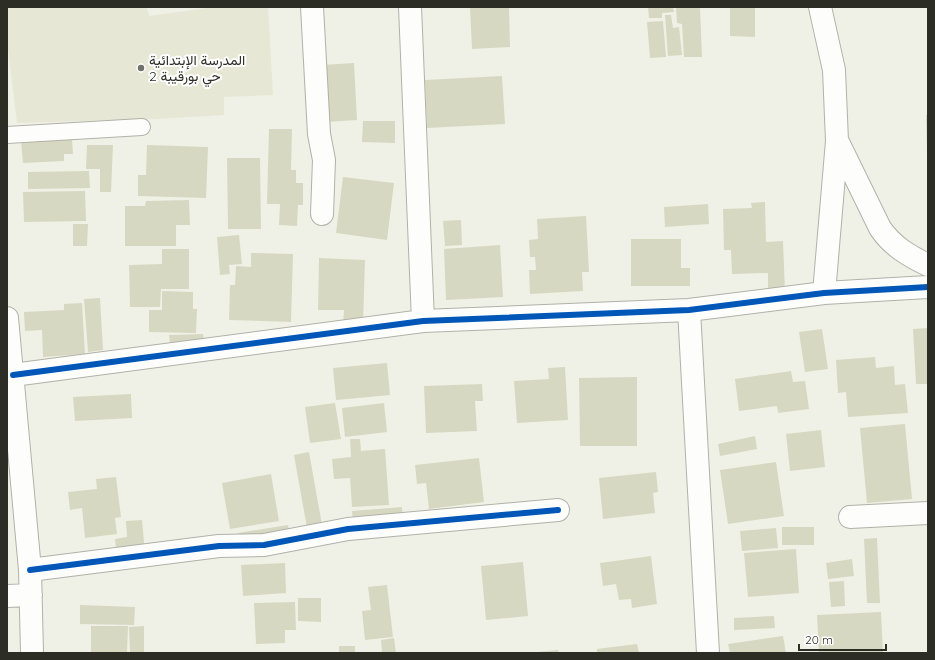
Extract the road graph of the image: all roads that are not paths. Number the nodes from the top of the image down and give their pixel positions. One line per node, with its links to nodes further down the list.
1 (312, 7): 7 (street)
2 (410, 7): 13 (street)
3 (820, 7): 6 (street)
4 (142, 127): 5 (lane)
5 (7, 135)
6 (837, 141): 8 (street); 10 (street)
7 (322, 214)
8 (928, 265)
9 (928, 287): 10 (street)
10 (824, 293): 11 (street)
11 (689, 310): 13 (street); 23 (street)
12 (7, 318): 14 (street)
13 (423, 321): 14 (street)
14 (13, 375): 15 (street)
15 (12, 409): 19 (street)
16 (558, 510): 19 (street)
17 (928, 513): 18 (street)
18 (850, 517)
19 (30, 570): 20 (street)
20 (32, 595): 21 (street); 22 (street)
21 (7, 596)
22 (32, 653)
23 (708, 653)

